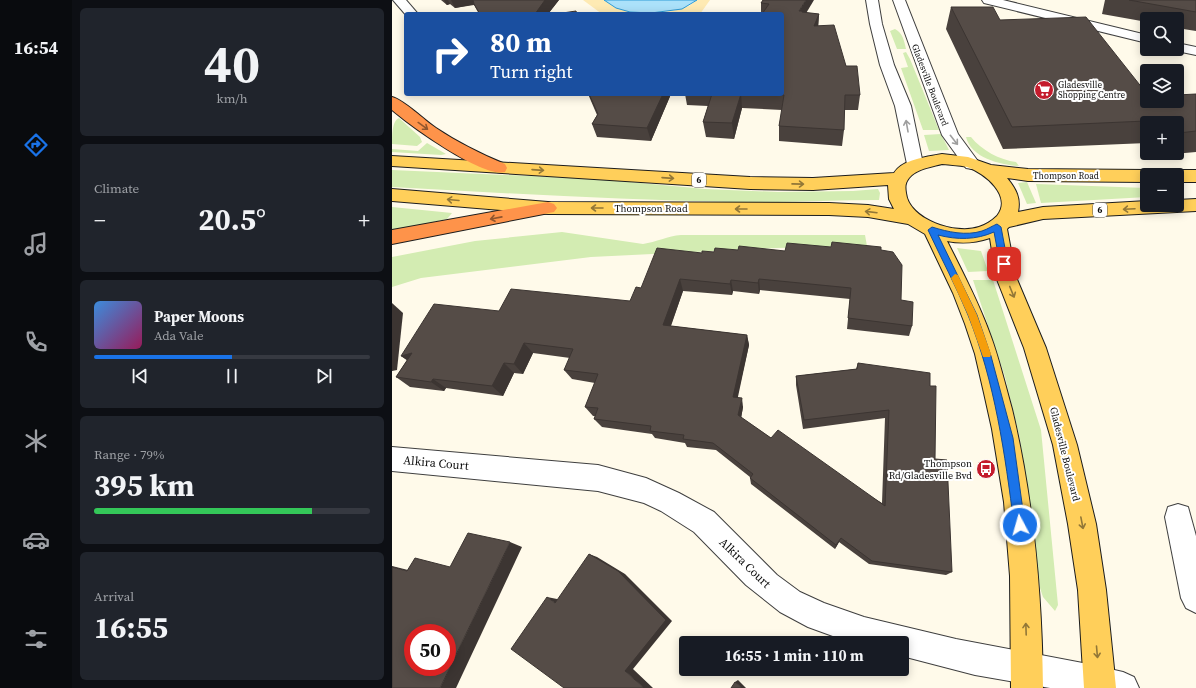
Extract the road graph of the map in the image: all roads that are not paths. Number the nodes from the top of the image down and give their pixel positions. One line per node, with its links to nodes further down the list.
1 (399, 0): 5 (street)
2 (872, 0): 11 (street, one-way to 2)
3 (898, 0): 12 (street, Gladesville Boulevard, one-way to 12)
4 (988, 0): 6 (street)
5 (410, 12)
6 (1140, 37)
7 (1184, 48): 8 (street)
8 (1196, 51)
9 (392, 102): 13 (highway, one-way to 13)
10 (392, 161): 13 (main road, 6)
11 (915, 164): 12 (main road); 17 (main road)
12 (979, 167): 14 (main road, Thompson Road); 22 (main road)
13 (499, 168): 17 (main road, 6, one-way to 17)
14 (1140, 176)
15 (1184, 176): 16 (main road)
16 (1196, 176)
17 (899, 179): 21 (main road, 6)
18 (392, 195): 20 (main road, Thompson Road / 6, one-way to 18)
19 (1196, 205): 22 (main road, 6, one-way to 22)
20 (548, 208): 21 (main road, Thompson Road / 6, one-way to 20); 24 (highway, one-way to 24)
21 (910, 218): 23 (main road, 6)
22 (1001, 224): 23 (main road, 6); 29 (main road, Gladesville Boulevard, one-way to 29)
23 (932, 230): 28 (main road, one-way to 23)
24 (392, 237)
25 (392, 459): 28 (street, Alkira Court)
26 (1178, 517): 27 (street)
27 (1196, 598)
28 (1027, 678): 29 (street, Alkira Court)
29 (1108, 686)

